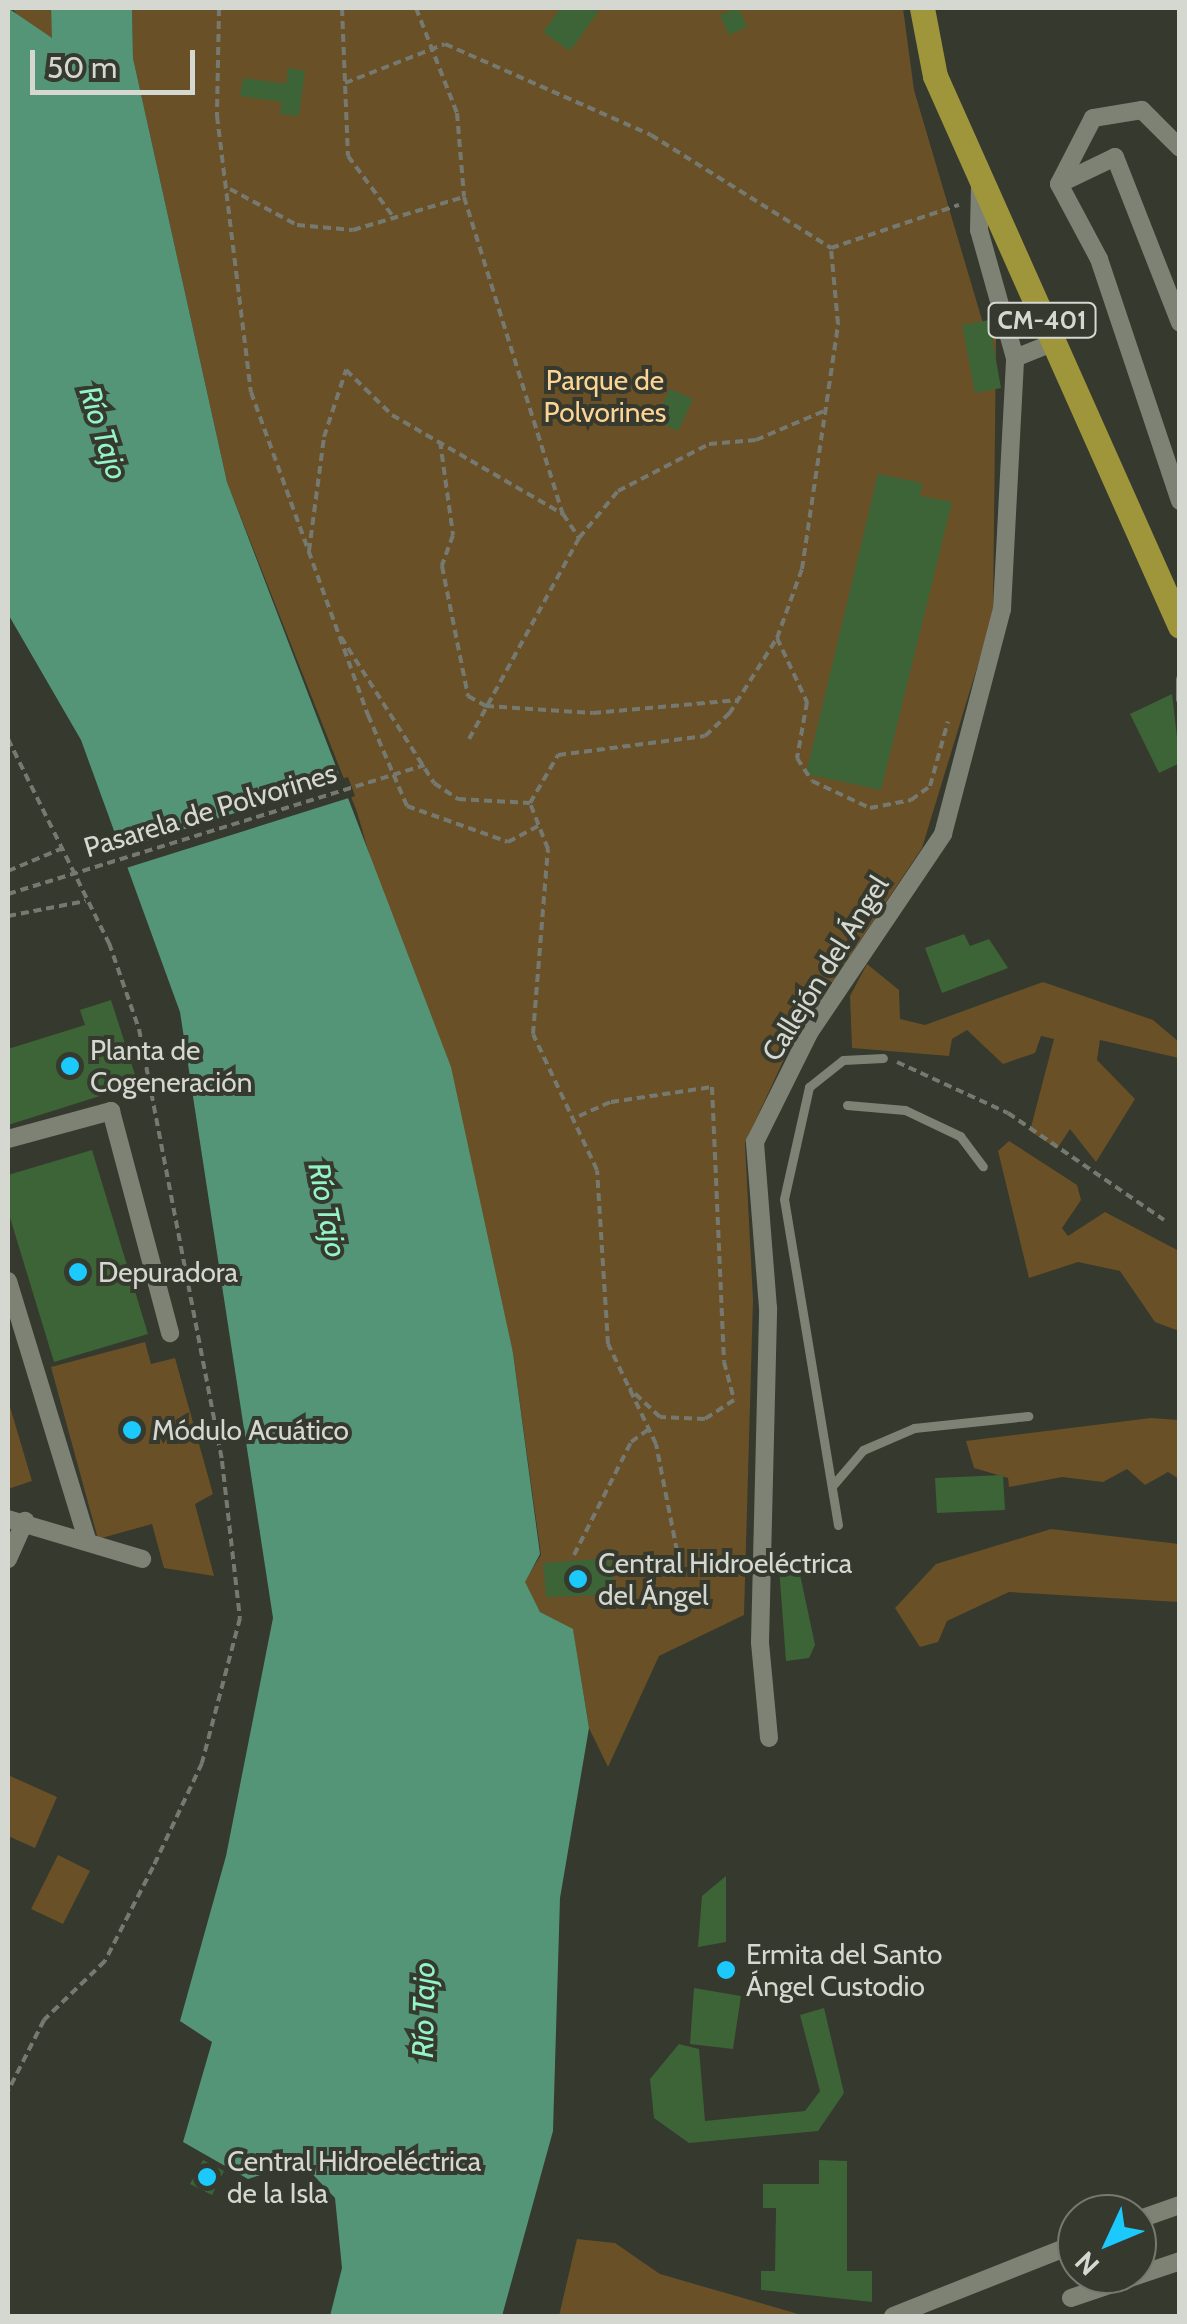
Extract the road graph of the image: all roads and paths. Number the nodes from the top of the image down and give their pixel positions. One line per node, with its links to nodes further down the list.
1 (219, 8): 10 (path)
2 (342, 8): 6 (path)
3 (416, 8): 5 (path)
4 (922, 8): 8 (main road, CM-401)
5 (430, 48): 6 (path); 11 (path); 13 (path)
6 (345, 82): 12 (path)
7 (1180, 148): 9 (street)
8 (980, 184): 13 (path); 15 (main road, CM-401); 16 (street, Callejón del Ángel)
9 (1059, 184): 14 (street); 19 (street)
10 (230, 189): 12 (path); 22 (path)
11 (464, 197): 12 (path); 20 (path)
12 (395, 218)
13 (831, 248): 17 (path)
14 (1180, 322)
15 (1052, 343): 16 (street); 23 (main road, CM-401)
16 (1015, 358): 60 (street, Callejón del Ángel)
17 (826, 410): 21 (path); 25 (path)
18 (440, 440): 20 (path); 22 (path); 29 (path)
19 (1180, 501)
20 (563, 514): 21 (path)
21 (580, 538): 29 (path)
22 (309, 551): 24 (path)
23 (1180, 626)
24 (338, 633): 33 (path); 35 (path)
25 (777, 638): 28 (path); 30 (path)
26 (1180, 679): 27 (lane)
27 (1180, 699)
28 (738, 700): 29 (path); 34 (path)
29 (486, 706): 32 (path)
30 (948, 722)
31 (8, 739): 36 (path)
32 (469, 740)
33 (424, 764): 34 (path); 38 (path, Pasarela de Polvorines)
34 (530, 803): 35 (path)
35 (538, 826): 43 (path)
36 (65, 847): 37 (path); 39 (path)
37 (8, 871)
38 (8, 894)
39 (86, 901): 40 (path); 61 (path)
40 (8, 916)
41 (883, 1058): 46 (path); 52 (lane)
42 (847, 1105): 45 (lane)
43 (579, 1116): 49 (path); 49 (path)
44 (8, 1138): 48 (street)
45 (983, 1166)
46 (1164, 1220)
47 (8, 1281): 55 (street)
48 (170, 1334)
49 (624, 1384): 51 (path)
50 (1028, 1416): 52 (lane)
51 (648, 1430): 56 (path); 57 (path)
52 (833, 1485): 54 (lane)
53 (16, 1520): 55 (street); 58 (street)
54 (838, 1525)
55 (87, 1539): 59 (street)
56 (677, 1551)
57 (574, 1555)
58 (8, 1559)
59 (142, 1559)
60 (770, 1738)
61 (8, 2091)
62 (1057, 2251): 65 (street)
63 (1180, 2261): 64 (street)
64 (1071, 2298)
65 (893, 2316)

